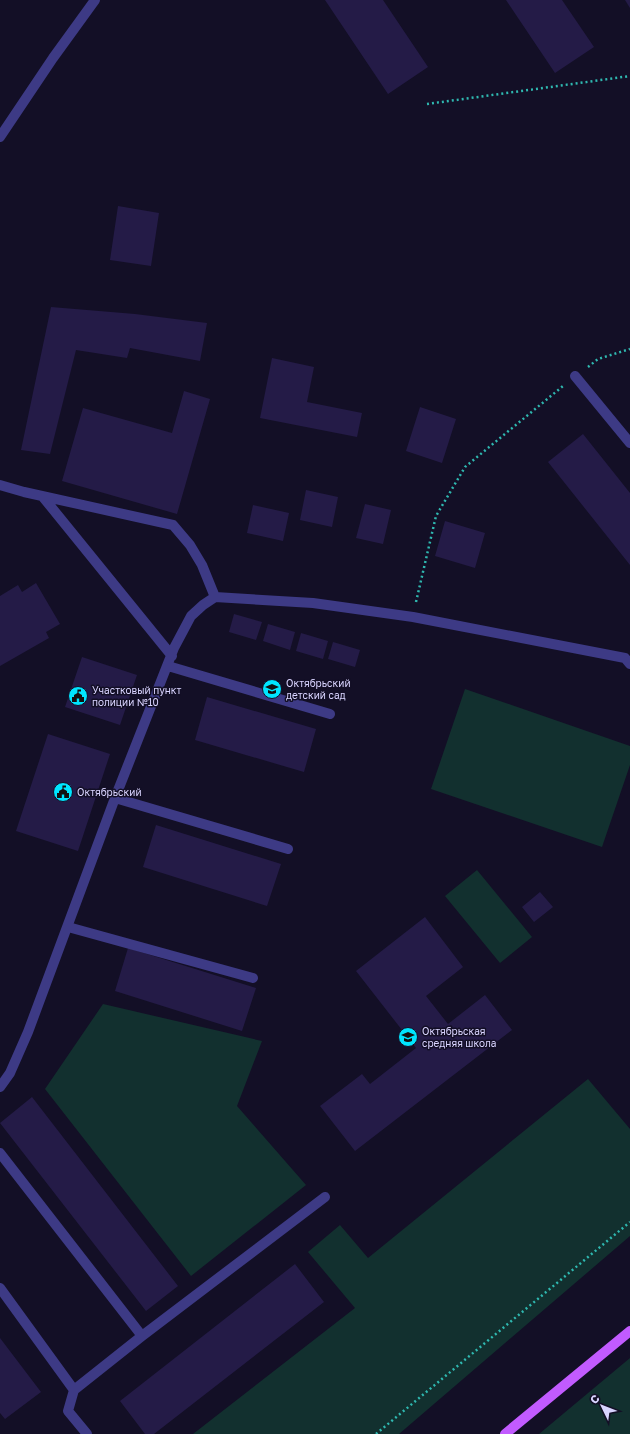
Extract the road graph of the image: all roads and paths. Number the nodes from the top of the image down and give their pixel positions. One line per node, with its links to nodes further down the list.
1 (95, 0): 4 (street)
2 (630, 76): 3 (path)
3 (427, 104)
4 (0, 137)
5 (630, 349): 6 (path)
6 (575, 376): 7 (street); 11 (path)
7 (630, 443)
8 (0, 485): 9 (street)
9 (43, 497): 10 (street); 12 (street)
10 (215, 597): 11 (street); 12 (street)
11 (413, 616): 13 (street)
12 (172, 656): 14 (street)
13 (628, 659)
14 (168, 666): 15 (street); 16 (street)
15 (330, 714)
16 (116, 798): 17 (street); 18 (street)
17 (288, 849)
18 (68, 926): 19 (street); 20 (street)
19 (253, 978)
20 (0, 1087)
21 (0, 1153): 26 (street)
22 (325, 1197): 26 (street)
23 (630, 1222): 29 (path)
24 (0, 1288): 27 (street)
25 (630, 1331): 30 (main road)
26 (142, 1336): 27 (street)
27 (74, 1390): 28 (street)
28 (87, 1434)
29 (376, 1434)
30 (505, 1434)

